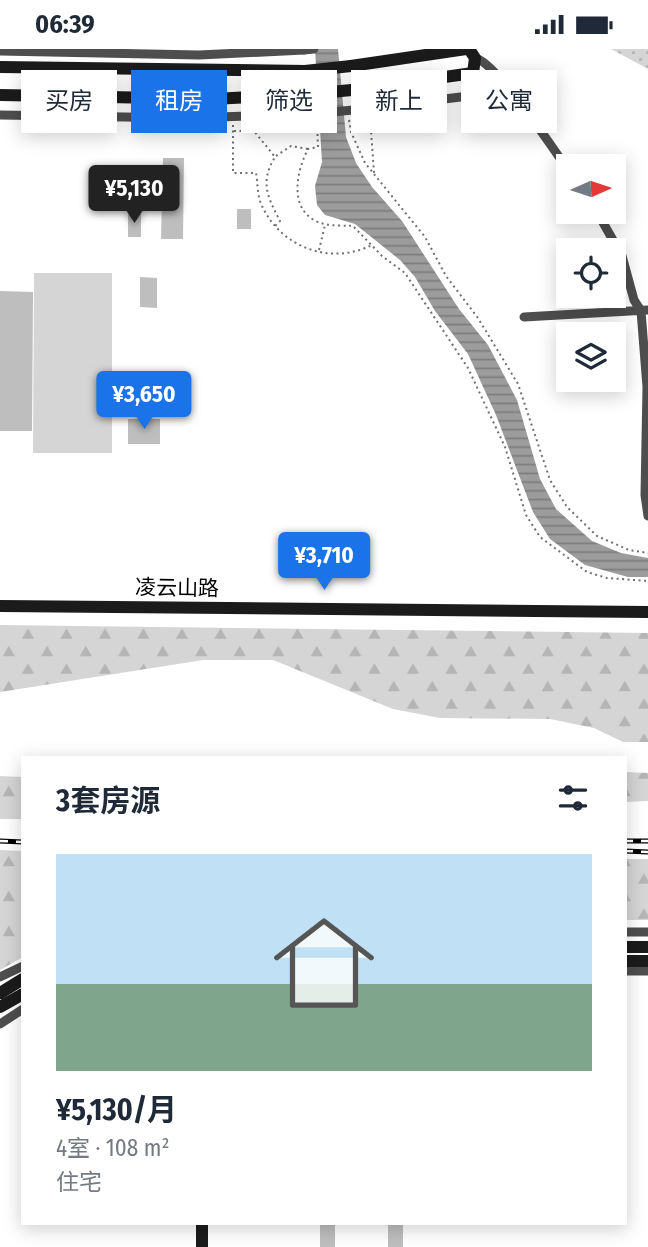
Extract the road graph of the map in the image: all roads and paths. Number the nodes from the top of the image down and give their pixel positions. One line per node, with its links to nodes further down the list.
1 (314, 49): 3 (street, bridge)
2 (30, 50): 3 (street); 4 (street); 7 (street)
3 (304, 50)
4 (0, 51)
5 (470, 52): 7 (street, bridge); 8 (street); 21 (street)
6 (0, 67): 7 (street)
7 (30, 68)
8 (473, 70)
9 (461, 75): 10 (street, bridge)
10 (0, 95)
11 (351, 114): 13 (street, bridge)
12 (0, 115): 14 (street)
13 (337, 115)
14 (233, 117): 15 (street); 16 (path)
15 (241, 117)
16 (233, 131): 22 (path); 23 (path)
17 (317, 133): 20 (path)
18 (351, 133): 25 (path)
19 (371, 133): 25 (path)
20 (308, 149): 22 (path); 27 (path)
21 (556, 154)
22 (275, 156): 24 (path)
23 (256, 173): 24 (path); 28 (path)
24 (265, 173): 28 (path)
25 (373, 173): 35 (path)
26 (604, 224): 31 (street)
27 (325, 225): 29 (path); 30 (path)
28 (274, 227): 30 (path)
29 (372, 245): 30 (path); 36 (path)
30 (319, 251)
31 (644, 310): 32 (street); 33 (street)
32 (524, 317)
33 (648, 387): 34 (street)
34 (648, 516)
35 (648, 553)
36 (648, 581)
37 (0, 606): 38 (street, 凌云山路)
38 (648, 612)
39 (627, 932): 40 (street)
40 (648, 932)
41 (627, 947): 42 (street)
42 (648, 947)
43 (627, 961): 44 (street)
44 (648, 961)
45 (21, 967): 48 (street)
46 (627, 971): 47 (street)
47 (648, 971)
48 (0, 977)
49 (21, 980): 50 (street)
50 (0, 993)
51 (21, 995): 52 (street)
52 (0, 1007)
53 (21, 1010): 54 (street)
54 (0, 1024)
55 (202, 1225): 56 (street)
56 (202, 1247)

